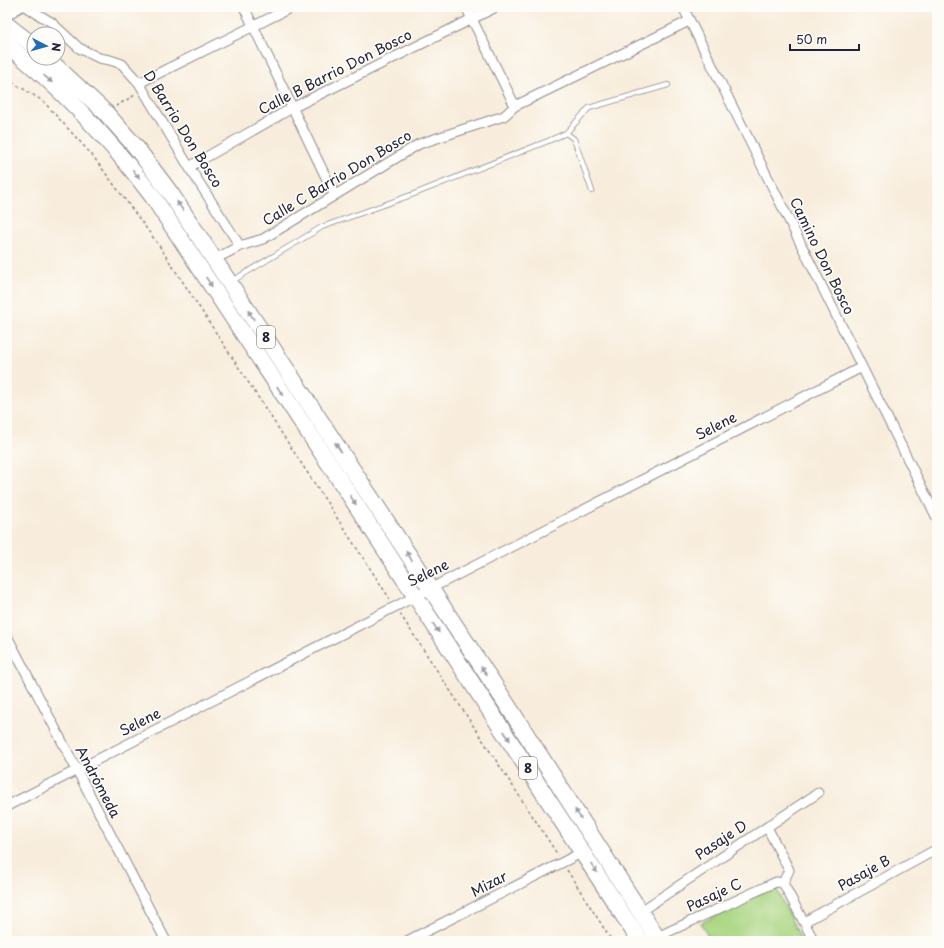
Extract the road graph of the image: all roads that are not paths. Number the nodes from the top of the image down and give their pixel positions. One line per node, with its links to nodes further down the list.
1 (20, 7): 8 (street)
2 (26, 7): 17 (street, D Barrio Don Bosco)
3 (244, 7): 12 (street)
4 (292, 7): 12 (street)
5 (466, 7): 9 (street)
6 (496, 7): 9 (street, Calle B Barrio Don Bosco)
7 (683, 7): 10 (street, Camino Don Bosco)
8 (7, 15)
9 (472, 19): 18 (street); 19 (street, Calle B Barrio Don Bosco)
10 (690, 21): 18 (street, Calle C Barrio Don Bosco); 27 (street, Camino Don Bosco)
11 (7, 25): 13 (highway)
12 (252, 26): 17 (street); 19 (street)
13 (26, 40)
14 (7, 45): 30 (highway, 8, one-way to 30)
15 (56, 66): 25 (highway, 8, one-way to 15)
16 (668, 85): 20 (lane)
17 (141, 87): 21 (street, D Barrio Don Bosco)
18 (516, 106): 23 (street, Calle C Barrio Don Bosco)
19 (292, 108): 21 (street, Calle B Barrio Don Bosco); 23 (street)
20 (566, 133): 22 (lane); 26 (lane)
21 (189, 167): 24 (street, D Barrio Don Bosco)
22 (592, 191)
23 (334, 194): 24 (street, Calle C Barrio Don Bosco)
24 (240, 246): 25 (street, Calle C Barrio Don Bosco)
25 (215, 259): 26 (highway, 8)
26 (230, 282): 29 (highway, 8, one-way to 26)
27 (862, 367): 28 (street, Camino Don Bosco); 29 (street, Selene)
28 (937, 518)
29 (430, 589): 30 (street, Selene); 39 (highway, 8, one-way to 29)
30 (414, 595): 32 (street, Selene); 37 (highway, 8, one-way to 37)
31 (7, 636): 32 (street, Andrómeda)
32 (76, 770): 34 (street, Selene); 42 (street, Andrómeda)
33 (818, 793): 35 (street, Pasaje D)
34 (7, 806)
35 (767, 827): 38 (street); 39 (street, Pasaje D)
36 (937, 849): 40 (street, Pasaje B)
37 (583, 852): 43 (street, Mizar); 44 (highway, 8, one-way to 44)
38 (783, 883): 40 (street); 41 (street, Pasaje C)
39 (641, 911): 41 (highway, 8)
40 (804, 922): 45 (street)
41 (658, 939)
42 (166, 941)
43 (407, 941)
44 (640, 941)
45 (814, 941)

